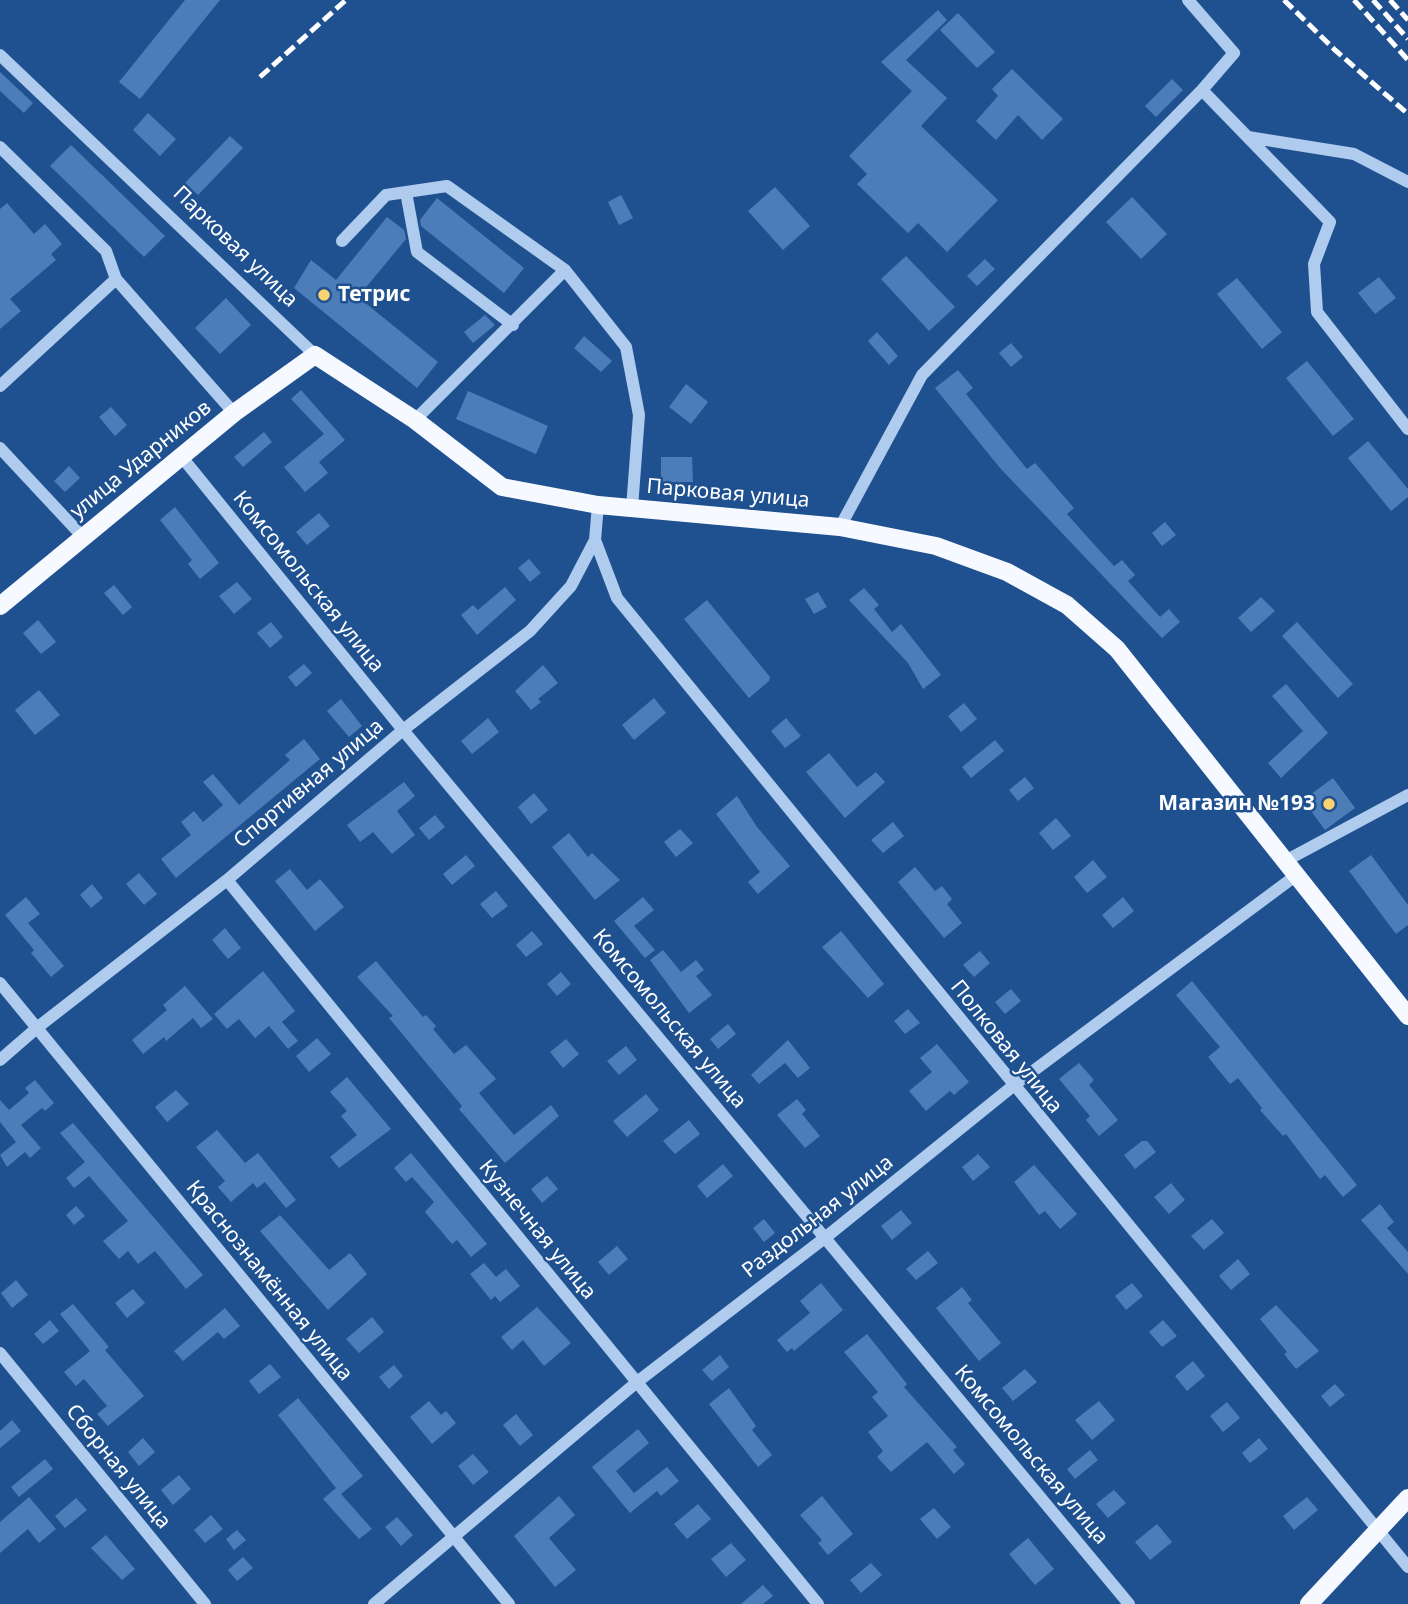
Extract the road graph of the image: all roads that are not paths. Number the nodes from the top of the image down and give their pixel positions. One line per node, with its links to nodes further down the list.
1 (1188, 0): 3 (street)
2 (0, 55): 12 (street, Парковая улица)
3 (1202, 90): 4 (street); 21 (street)
4 (1248, 137): 6 (street); 16 (street)
5 (0, 147): 10 (street)
6 (1408, 182)
7 (406, 192): 8 (street); 9 (street); 11 (street)
8 (342, 241)
9 (565, 270): 11 (street); 20 (street)
10 (116, 279): 13 (street); 14 (street)
11 (513, 325): 15 (street)
12 (315, 355): 14 (main road, улица Ударников); 15 (main road, Парковая улица)
13 (0, 386)
14 (234, 413): 18 (main road, улица Ударников)
15 (415, 420): 19 (main road, Парковая улица)
16 (1408, 429)
17 (0, 448): 22 (street)
18 (181, 456): 22 (main road, улица Ударников); 25 (street, Комсомольская улица)
19 (598, 505): 20 (main road, Парковая улица); 23 (street, Спортивная улица)
20 (632, 508): 21 (main road, Парковая улица)
21 (840, 527): 27 (main road, Парковая улица)
22 (83, 537): 24 (main road, улица Ударников)
23 (595, 540): 25 (street, Спортивная улица); 33 (street, Полковая улица)
24 (0, 606)
25 (403, 730): 28 (street, Спортивная улица); 34 (street, Комсомольская улица)
26 (1408, 795): 27 (street, Раздольная улица)
27 (1292, 867): 30 (main road, Парковая улица); 33 (street, Раздольная улица)
28 (227, 880): 31 (street, Спортивная улица); 36 (street, Кузнечная улица)
29 (0, 983): 31 (street, Краснознамённая улица)
30 (1408, 1016)
31 (38, 1027): 32 (street, Спортивная улица); 39 (street, Краснознамённая улица)
32 (0, 1060)
33 (1013, 1086): 34 (street, Раздольная улица); 38 (street, Полковая улица)
34 (826, 1237): 36 (street, Раздольная улица); 45 (street, Комсомольская улица)
35 (0, 1353): 41 (street, Сборная улица)
36 (637, 1382): 39 (street, Раздольная улица); 44 (street, Кузнечная улица)
37 (1408, 1498): 38 (main road)
38 (1378, 1531): 40 (street, Полковая улица); 46 (main road)
39 (452, 1537): 42 (street, Раздольная улица); 43 (street, Краснознамённая улица)
40 (1408, 1567)
41 (205, 1604)
42 (374, 1604)
43 (509, 1604)
44 (818, 1604)
45 (1129, 1604)
46 (1309, 1604)

